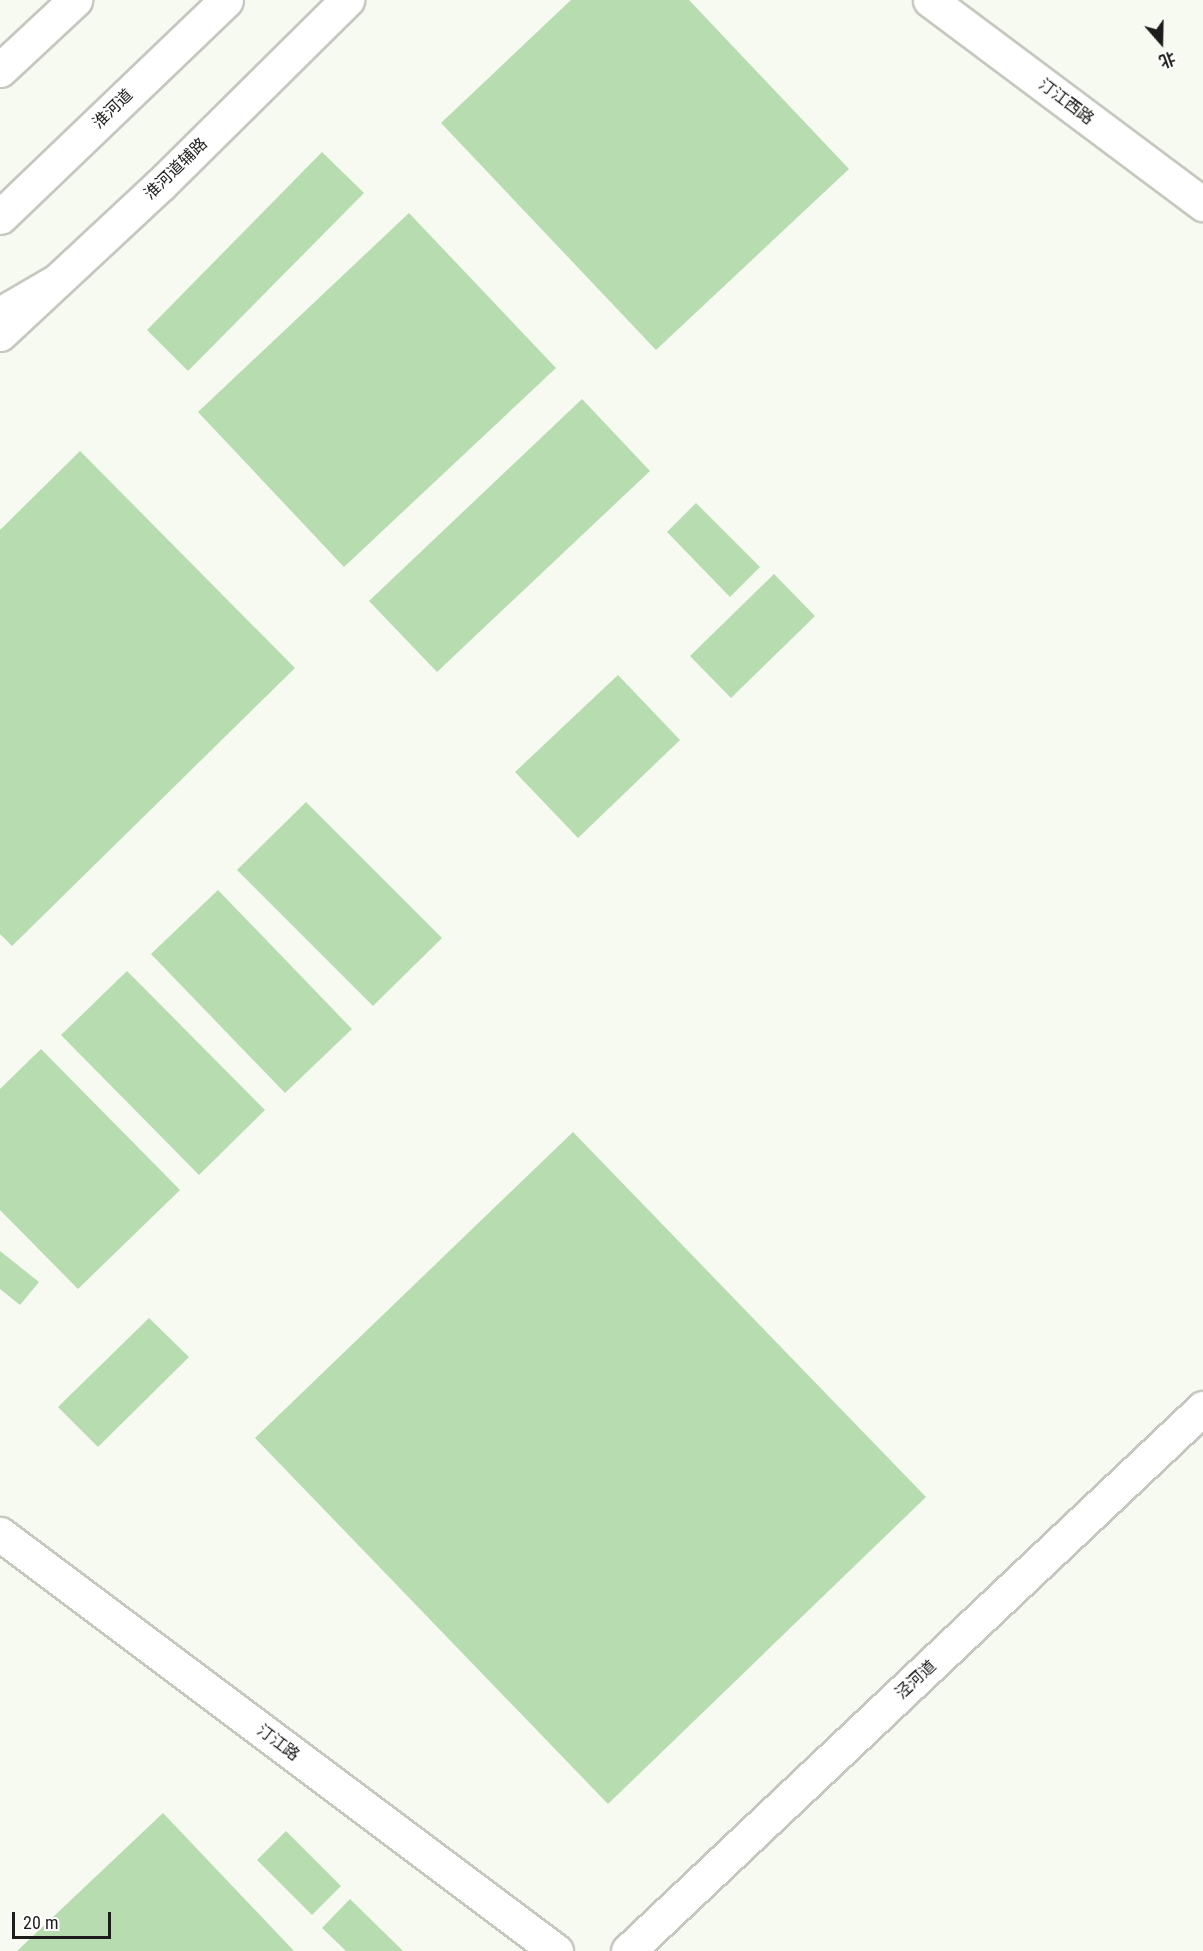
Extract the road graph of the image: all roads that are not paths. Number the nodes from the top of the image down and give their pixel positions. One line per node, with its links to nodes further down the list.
1 (75, 0): 5 (main road)
2 (226, 0): 7 (main road, 淮河道)
3 (347, 0): 8 (main road, 淮河道辅路)
4 (930, 0): 6 (main road, 汀江西路)
5 (0, 70)
6 (1203, 204)
7 (0, 217)
8 (55, 282): 9 (main road); 10 (main road, 淮河道辅路)
9 (0, 314)
10 (0, 334)
11 (1203, 1408): 14 (main road, 泾河道)
12 (0, 1534): 13 (main road, 汀江路)
13 (556, 1951)
14 (628, 1951)

